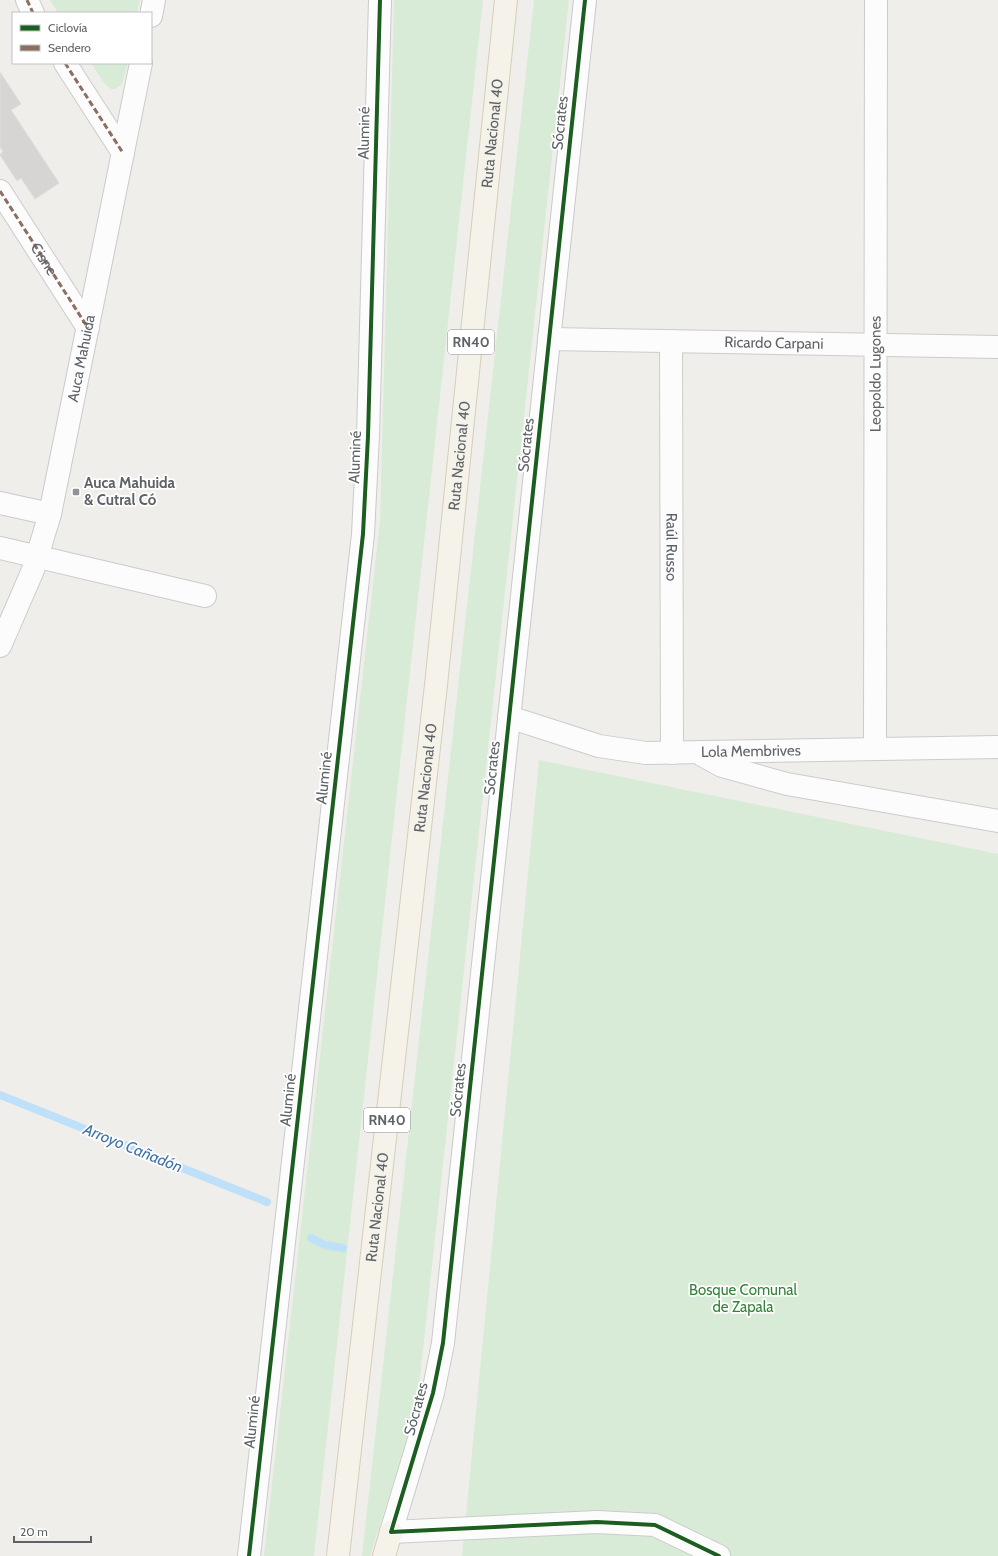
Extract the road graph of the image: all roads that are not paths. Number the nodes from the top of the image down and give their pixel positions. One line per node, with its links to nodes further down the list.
1 (27, 0): 7 (street)
2 (154, 0): 8 (street)
3 (380, 0): 31 (street, Aluminé)
4 (506, 0): 32 (main road, Ruta Nacional 40 / RN40)
5 (585, 0): 14 (street, Sócrates)
6 (876, 0): 16 (street, Leopoldo Lugones)
7 (33, 12)
8 (152, 12)
9 (66, 64): 11 (street)
10 (141, 64): 11 (street, Auca Mahuida)
11 (123, 153): 13 (street, Auca Mahuida)
12 (0, 191): 13 (street, Cisne)
13 (88, 328): 19 (street, Auca Mahuida)
14 (549, 339): 15 (street, Ricardo Carpani); 24 (street, Sócrates)
15 (671, 341): 16 (street, Ricardo Carpani); 27 (street, Raúl Russo)
16 (876, 345): 17 (street, Ricardo Carpani); 26 (street, Leopoldo Lugones)
17 (998, 347)
18 (0, 503): 19 (street)
19 (50, 514): 21 (street, Auca Mahuida)
20 (0, 548): 21 (street)
21 (38, 557): 22 (street); 23 (street, Auca Mahuida)
22 (205, 596)
23 (0, 646)
24 (509, 717): 27 (street, Lola Membrives); 30 (street, Sócrates)
25 (998, 746): 26 (street, Lola Membrives)
26 (875, 749): 28 (street, Lola Membrives)
27 (672, 753): 28 (street, Lola Membrives)
28 (697, 753): 29 (street)
29 (998, 821)
30 (391, 1532): 33 (main road); 34 (street)
31 (249, 1556)
32 (338, 1556)
33 (384, 1556)
34 (719, 1556)

